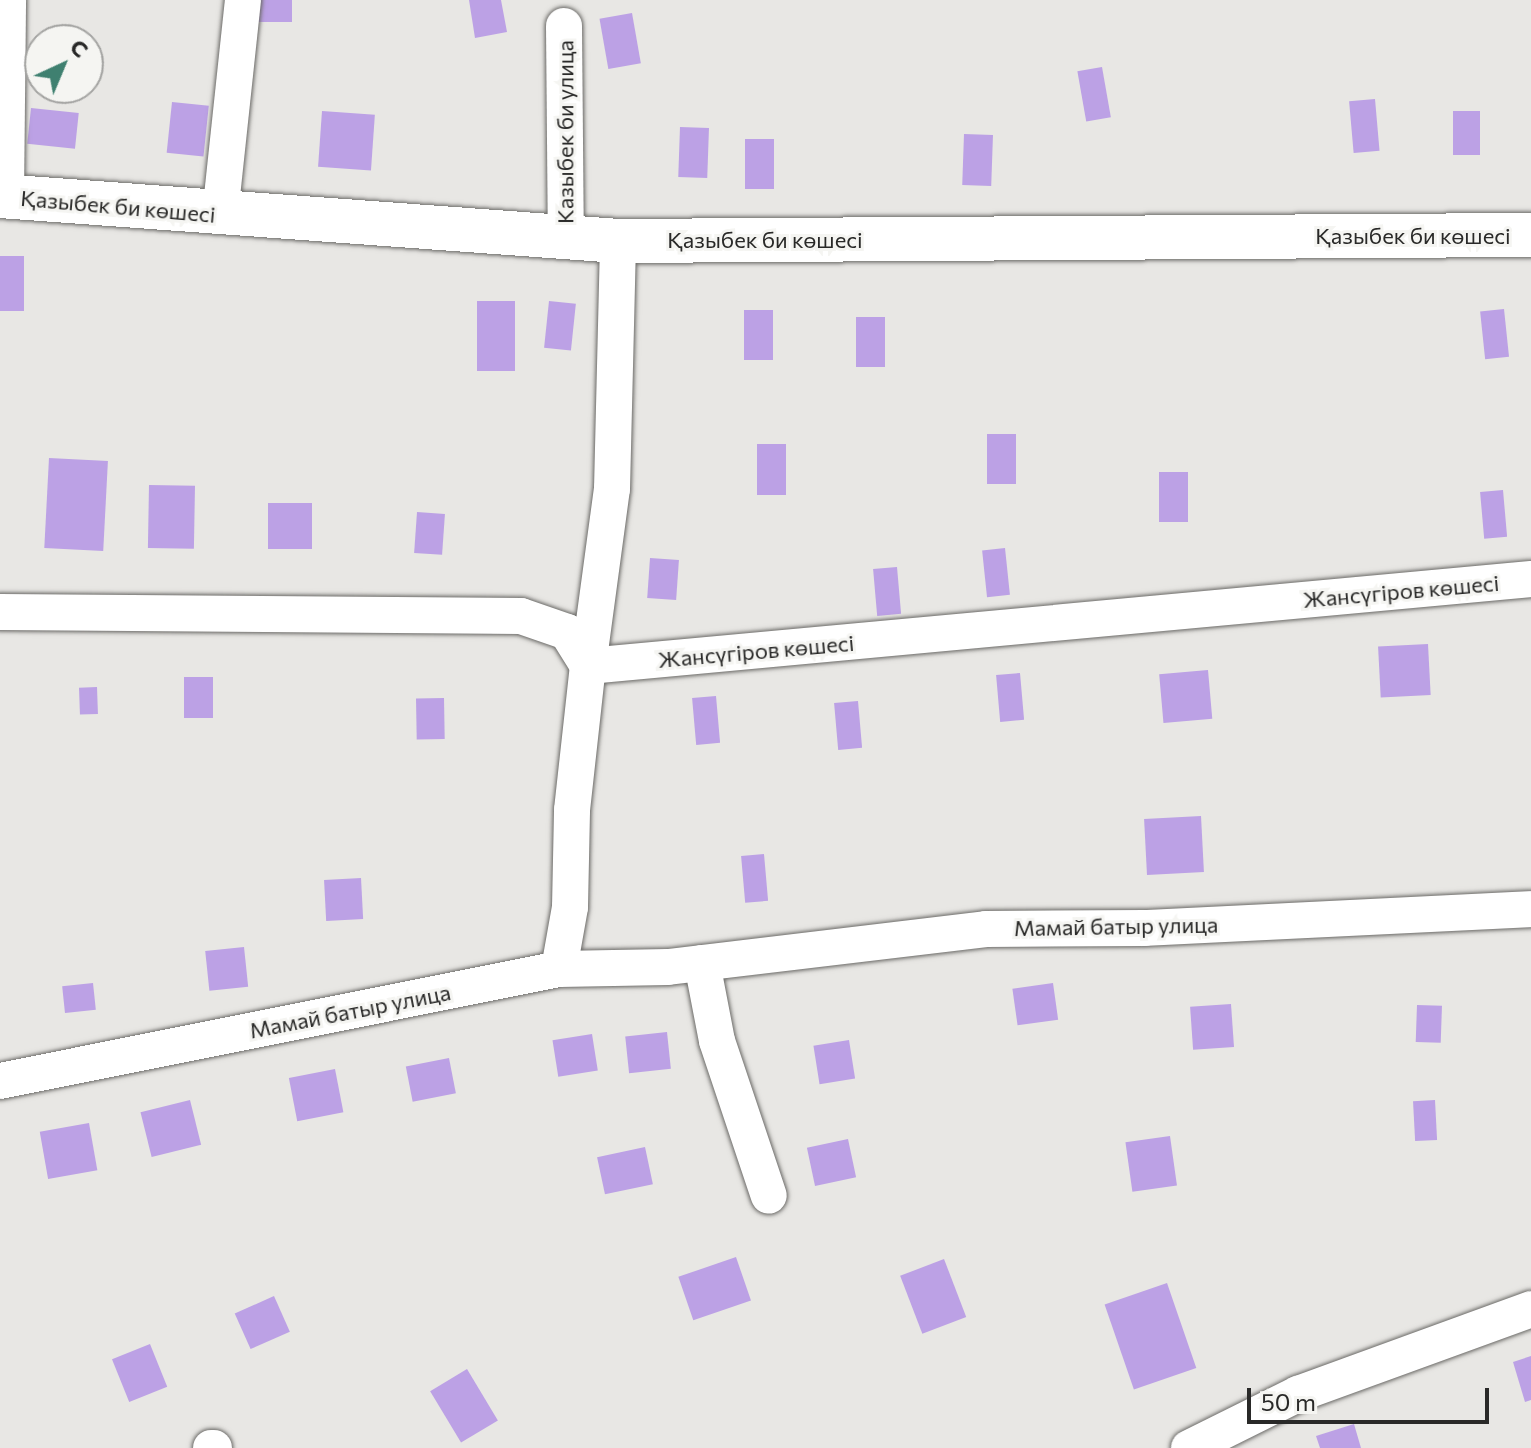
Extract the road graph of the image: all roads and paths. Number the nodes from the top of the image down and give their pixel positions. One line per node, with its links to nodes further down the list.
1 (8, 0): 4 (street)
2 (243, 0): 5 (street)
3 (564, 26): 7 (street, Казыбек би улица)
4 (3, 196): 5 (main road, Қазыбек би көшесі)
5 (220, 215): 7 (main road, Қазыбек би көшесі)
6 (1531, 235): 8 (main road, Қазыбек би көшесі)
7 (566, 237): 8 (main road, Қазыбек би көшесі)
8 (618, 241): 11 (street)
9 (1531, 579): 11 (street, Жансүгіров көшесі)
10 (0, 612): 11 (street)
11 (588, 666): 14 (street)
12 (1531, 909): 13 (street, Мамай батыр улица)
13 (702, 963): 14 (street, Мамай батыр улица); 16 (street)
14 (559, 969): 15 (street, Мамай батыр улица)
15 (0, 1081)
16 (769, 1196)
17 (1531, 1309): 18 (street)
18 (1252, 1432): 19 (street)
19 (1189, 1448)

